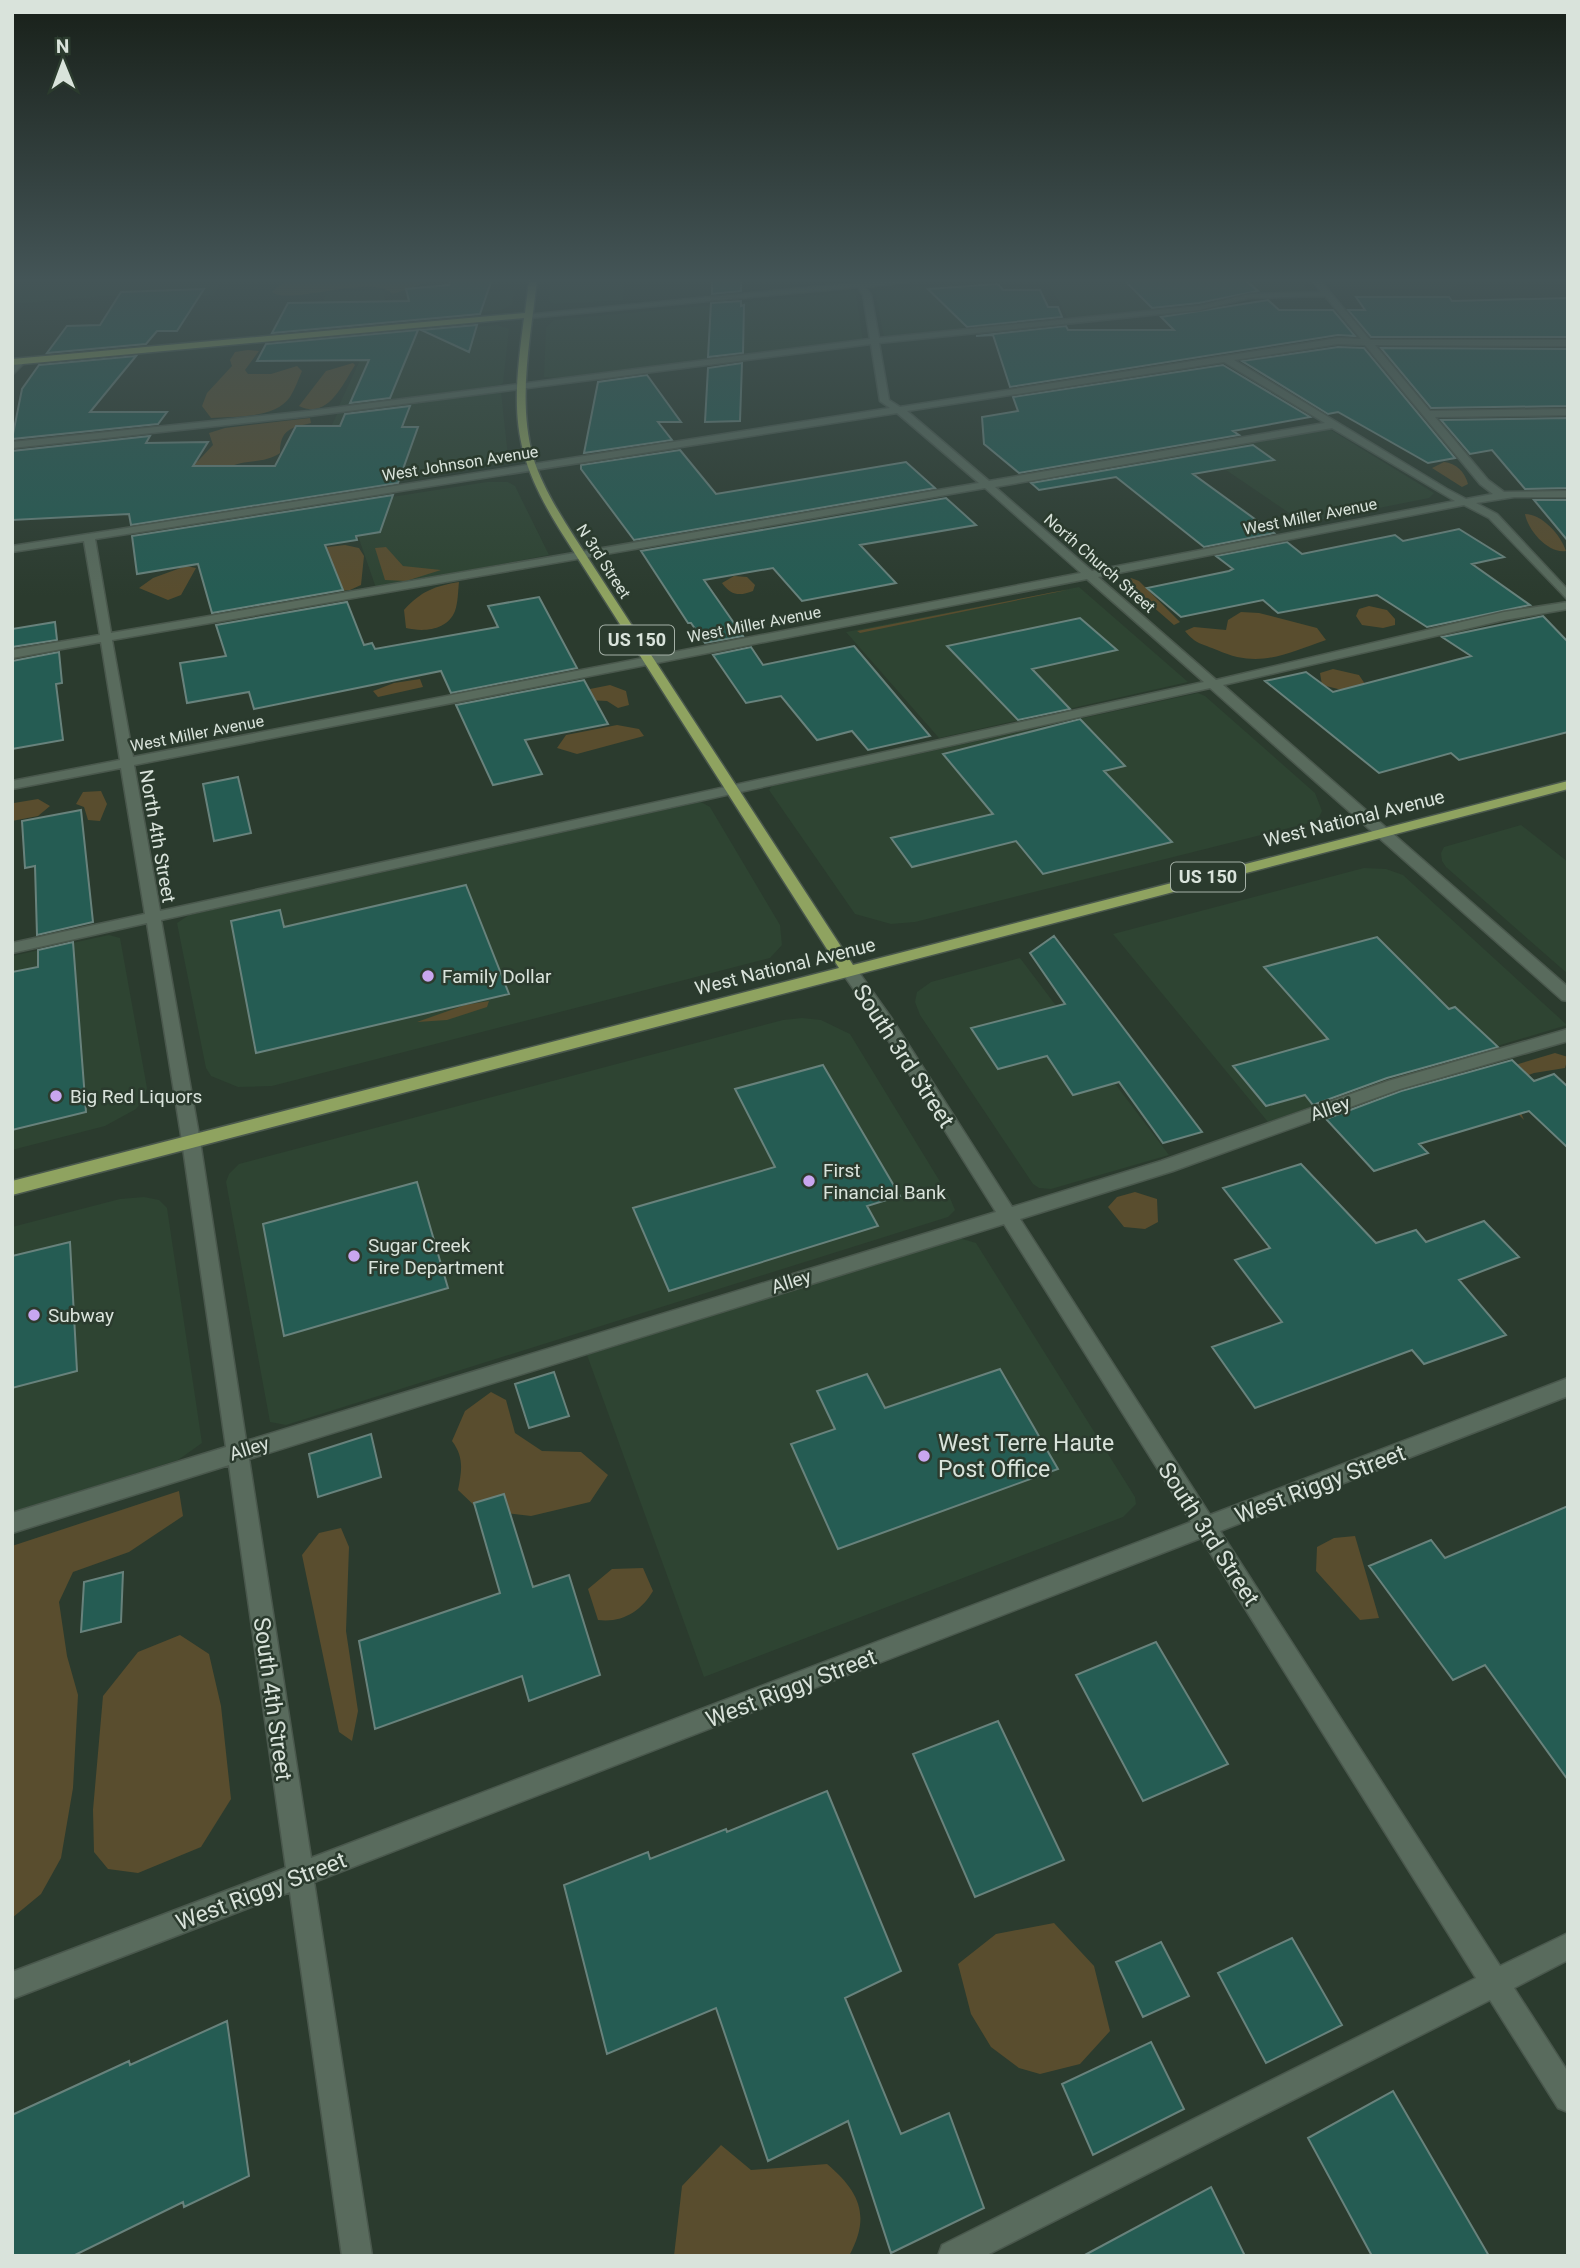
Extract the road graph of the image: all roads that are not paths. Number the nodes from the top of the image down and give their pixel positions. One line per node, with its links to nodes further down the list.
1 (522, 385): 10 (street); 11 (main road, N 3rd Street / US 150)
2 (882, 385): 6 (street, North Church Street)
3 (1055, 385): 6 (street, West Johnson Avenue)
4 (1267, 385): 9 (street)
5 (1404, 385): 8 (street)
6 (897, 410): 11 (street, West Johnson Avenue); 12 (street, North Church Street)
7 (1568, 412): 8 (street)
8 (1429, 414): 14 (street)
9 (1332, 425): 12 (street); 15 (street)
10 (12, 445)
11 (533, 467): 16 (street, West Johnson Avenue); 18 (main road, N 3rd Street / US 150)
12 (985, 484): 18 (street); 19 (street, North Church Street)
13 (1568, 494): 14 (street, West Miller Avenue)
14 (1501, 495): 15 (street, West Miller Avenue)
15 (1465, 502): 19 (street, West Miller Avenue); 20 (street)
16 (89, 537): 17 (street, West Johnson Avenue); 22 (street, North 4th Street)
17 (12, 549)
18 (581, 555): 22 (street); 24 (main road, N 3rd Street / US 150)
19 (1088, 575): 24 (street, West Miller Avenue); 25 (street, North Church Street)
20 (1568, 597)
21 (1568, 605): 25 (street)
22 (106, 638): 23 (street); 26 (street, North 4th Street)
23 (12, 653)
24 (650, 660): 26 (street, West Miller Avenue); 29 (main road, N 3rd Street / US 150)
25 (1214, 684): 29 (street); 30 (street, North Church Street)
26 (126, 763): 27 (street, West Miller Avenue); 31 (street, North 4th Street)
27 (12, 785)
28 (1568, 785): 30 (main road, West National Avenue / US 150)
29 (733, 789): 31 (street); 33 (main road, N 3rd Street / US 150)
30 (1382, 832): 33 (main road, West National Avenue / US 150); 34 (street, North Church Street)
31 (153, 918): 32 (street); 36 (street, North 4th Street)
32 (12, 948)
33 (849, 971): 36 (main road, West National Avenue); 38 (street, South 3rd Street)
34 (1568, 996)
35 (1568, 1035): 38 (street, Alley)
36 (191, 1141): 37 (main road, West National Avenue); 40 (street, South 4th Street)
37 (12, 1188)
38 (1005, 1214): 40 (street, Alley); 42 (street, South 3rd Street)
39 (1568, 1387): 42 (street, West Riggy Street)
40 (237, 1452): 41 (street, Alley); 43 (street, South 4th Street)
41 (12, 1523)
42 (1206, 1529): 43 (street, West Riggy Street); 45 (street, South 3rd Street)
43 (299, 1877): 46 (street, West Riggy Street); 48 (street, South 4th Street)
44 (1568, 1946): 45 (street)
45 (1494, 1982): 47 (street, South 3rd Street); 49 (street)
46 (12, 1986)
47 (1568, 2098)
48 (357, 2256)
49 (953, 2256)

